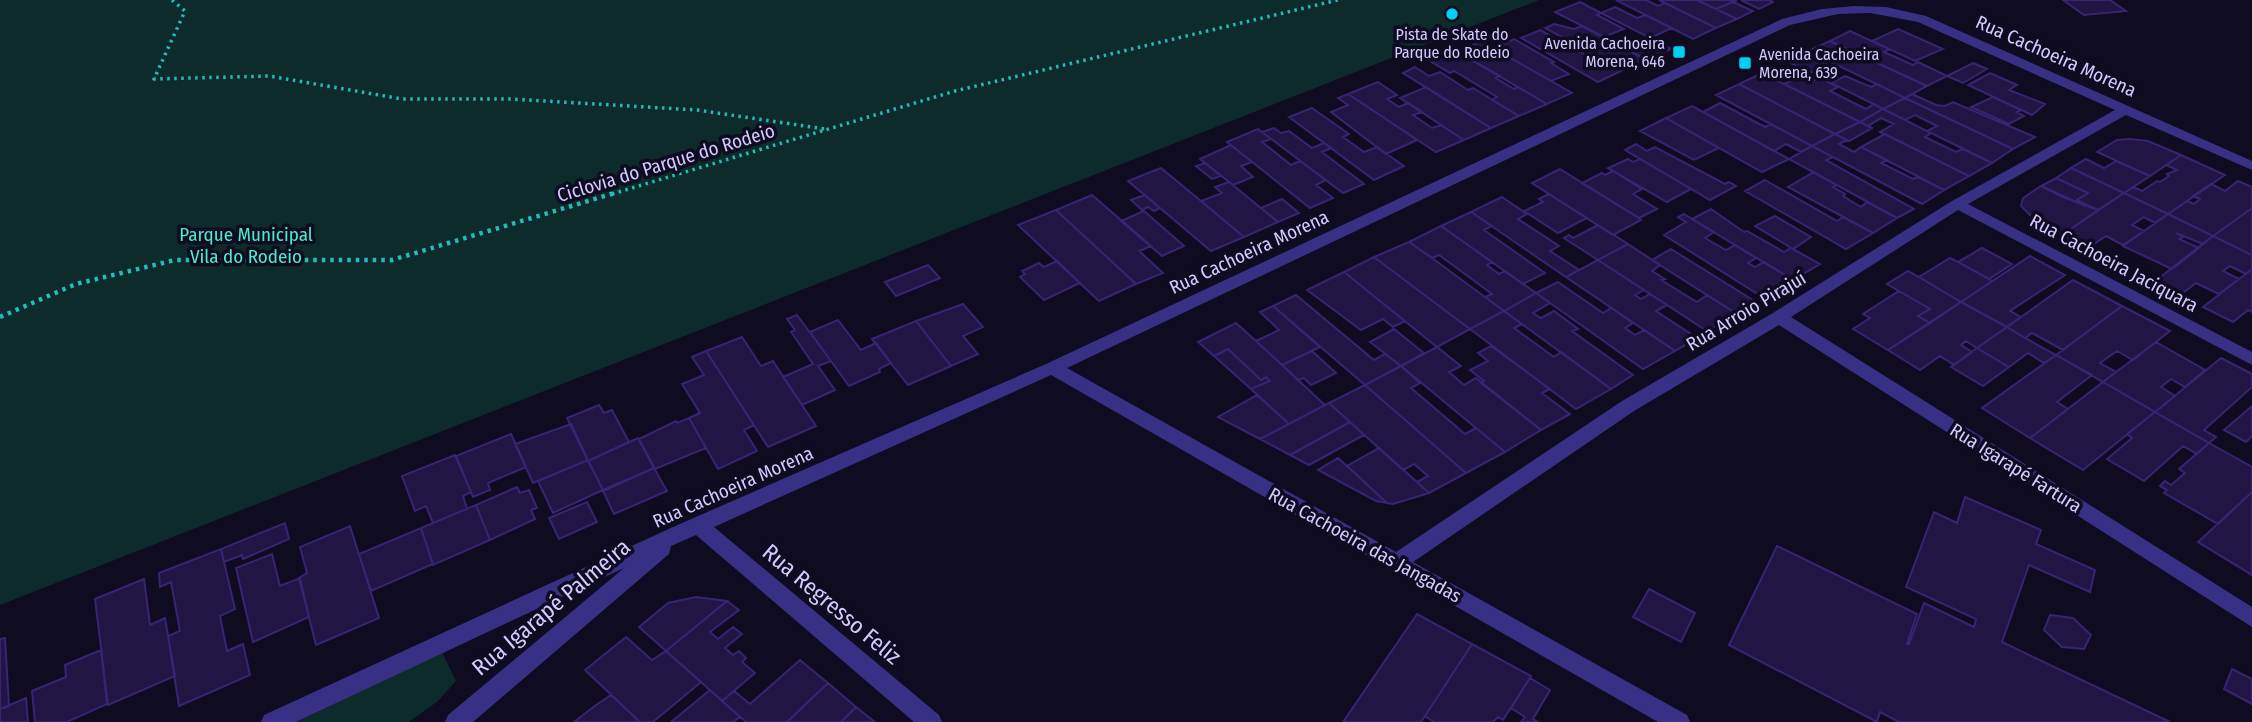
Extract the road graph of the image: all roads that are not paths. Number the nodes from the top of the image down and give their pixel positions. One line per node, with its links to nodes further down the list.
1 (2125, 110): 2 (street, Rua Cachoeira Morena); 3 (street, Rua Arroio Pirajuí); 6 (street, Rua Cachoeira Morena)
2 (2252, 166)
3 (1957, 204): 4 (street, Rua Arroio Pirajuí); 5 (street, Rua Cachoeira Jaciquara)
4 (1779, 317): 8 (street, Rua Arroio Pirajuí); 9 (street, Rua Igarapé Fartura)
5 (2252, 359)
6 (1052, 368): 7 (street, Rua Cachoeira Morena); 8 (street, Rua Cachoeira das Jangadas)
7 (690, 529): 10 (street, Rua Cachoeira Morena); 11 (street, Rua Igarapé Palmeira); 12 (street, Rua Regresso Feliz)
8 (1396, 563): 13 (street, Rua Cachoeira das Jangadas)
9 (2252, 618)
10 (271, 722)
11 (456, 722)
12 (931, 722)
13 (1679, 722)

